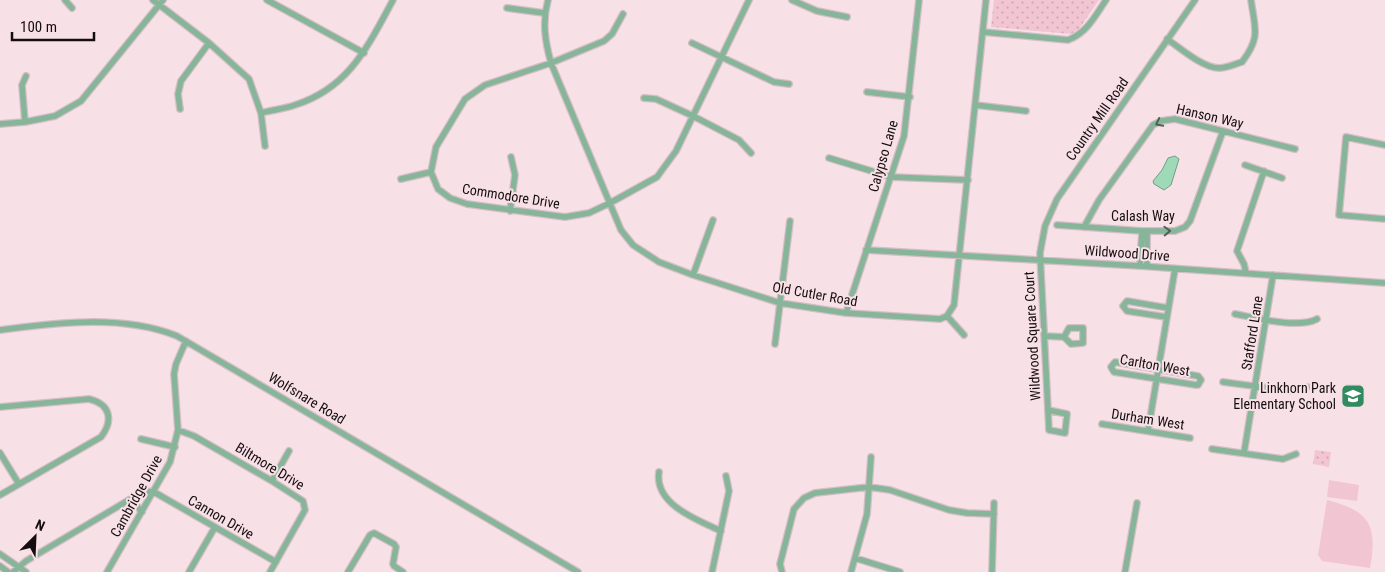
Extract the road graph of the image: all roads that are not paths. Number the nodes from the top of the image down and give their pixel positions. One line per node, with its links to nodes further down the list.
1 (66, 0): 14 (street)
2 (154, 0): 13 (street)
3 (267, 0): 23 (street)
4 (392, 0): 23 (street)
5 (548, 0): 16 (street, Old Cutler Road)
6 (749, 0): 24 (street, Commodore Drive)
7 (792, 0): 18 (street)
8 (919, 0): 29 (street, Calypso Lane)
9 (986, 0): 19 (street)
10 (1106, 0): 19 (street)
11 (1195, 0): 20 (street, Country Mill Road)
12 (1251, 0): 20 (street)
13 (162, 2): 22 (street); 36 (street)
14 (72, 8)
15 (506, 8): 16 (street)
16 (544, 14): 25 (street, Old Cutler Road)
17 (623, 14): 25 (street)
18 (847, 17)
19 (983, 32): 31 (street)
20 (1167, 39): 62 (street, Country Mill Road)
21 (692, 43): 24 (street)
22 (209, 44): 32 (street); 34 (street)
23 (364, 52): 34 (street)
24 (721, 57): 27 (street); 35 (street, Commodore Drive)
25 (551, 63): 47 (street); 52 (street, Old Cutler Road)
26 (26, 76): 36 (street)
27 (789, 84)
28 (867, 92): 29 (street)
29 (910, 97): 48 (street, Calypso Lane)
30 (644, 98): 35 (street)
31 (975, 106): 33 (street); 51 (street)
32 (180, 109)
33 (1026, 111)
34 (261, 113): 40 (street)
35 (693, 116): 42 (street); 52 (street, Commodore Drive)
36 (25, 122): 37 (street)
37 (0, 124)
38 (1223, 131): 41 (street, Hanson Way); 58 (street, Hanson Way, one-way to 58); 59 (street, Calash Way, one-way to 38)
39 (1385, 145): 54 (street)
40 (265, 146)
41 (1295, 149)
42 (750, 153)
43 (511, 157): 53 (street)
44 (829, 158): 48 (street)
45 (1245, 165): 46 (street)
46 (1264, 171): 49 (street); 66 (street)
47 (431, 172): 50 (street); 53 (street, Commodore Drive)
48 (891, 177): 51 (street); 60 (street, Calypso Lane)
49 (1282, 178)
50 (401, 179)
51 (968, 180): 61 (street)
52 (610, 203): 53 (street, Commodore Drive); 67 (street, Old Cutler Road)
53 (510, 211)
54 (1385, 219)
55 (714, 220): 67 (street)
56 (790, 221): 70 (street)
57 (1057, 225): 58 (street, Calash Way)
58 (1084, 227): 59 (street, Calash Way)
59 (1145, 231): 63 (street); 64 (street)
60 (866, 250): 61 (street, Wildwood Drive); 72 (street, Calypso Lane)
61 (959, 256): 62 (street, Wildwood Drive); 74 (street)
62 (1041, 261): 63 (street, Wildwood Drive); 80 (street, Wildwood Square Court)
63 (1140, 266): 64 (street, Wildwood Drive)
64 (1147, 266): 65 (street, Wildwood Drive)
65 (1175, 269): 66 (street, Wildwood Drive); 71 (street)
66 (1246, 273): 68 (street, Wildwood Drive)
67 (693, 275): 70 (street, Old Cutler Road)
68 (1273, 275): 69 (street, Wildwood Drive); 76 (street, Stafford Lane)
69 (1385, 283)
70 (780, 303): 72 (street, Old Cutler Road); 83 (street)
71 (1168, 308): 75 (street); 75 (street)
72 (846, 313): 74 (street, Old Cutler Road)
73 (1235, 314): 76 (street)
74 (947, 316): 79 (street)
75 (1166, 317): 84 (street)
76 (1266, 319): 77 (street); 87 (street, Stafford Lane)
77 (1317, 319)
78 (0, 330): 82 (street, Wolfsnare Road)
79 (964, 335)
80 (1045, 336): 81 (street); 90 (street, Wildwood Square Court)
81 (1064, 337)
82 (186, 341): 92 (street, Cambridge Drive); 129 (street, Wolfsnare Road)
83 (774, 344)
84 (1158, 369): 85 (street); 85 (street, Carlton West); 85 (street, Carlton West)
85 (1157, 379): 93 (street)
86 (1223, 382): 87 (street)
87 (1256, 387): 88 (street); 100 (street, Stafford Lane)
88 (1308, 387)
89 (0, 407): 106 (street)
90 (1048, 410): 90 (street, Wildwood Square Court)
91 (1102, 424): 93 (street, Durham West)
92 (178, 430): 96 (street, Cambridge Drive); 105 (street, Biltmore Drive)
93 (1148, 431): 94 (street, Durham West)
94 (1190, 438)
95 (141, 439): 96 (street)
96 (175, 447): 108 (street, Cambridge Drive)
97 (1212, 448): 100 (street)
98 (289, 451): 105 (street)
99 (0, 453): 106 (street)
100 (1244, 453): 101 (street)
101 (1296, 454)
102 (870, 457): 107 (street)
103 (659, 472): 116 (street)
104 (726, 476): 116 (street)
105 (272, 480): 119 (street, Biltmore Drive)
106 (19, 484): 109 (street)
107 (869, 487): 114 (street); 118 (street); 131 (street)
108 (154, 492): 110 (street); 113 (street, Cambridge Drive); 115 (street, Cannon Drive)
109 (0, 496)
110 (131, 499): 113 (street); 121 (street)
111 (994, 503): 114 (street)
112 (1136, 504): 135 (street)
113 (142, 512): 124 (street, Cambridge Drive)
114 (994, 514): 134 (street)
115 (215, 527): 119 (street, Cannon Drive); 125 (street)
116 (721, 531): 130 (street)
117 (0, 554): 121 (street)
118 (855, 558): 132 (street); 133 (street)
119 (276, 562): 126 (street, Biltmore Drive)
120 (0, 566): 122 (street)
121 (15, 570): 123 (street)
122 (8, 572)
123 (26, 572)
124 (107, 572)
125 (189, 572)
126 (270, 572)
127 (348, 572): 128 (street)
128 (403, 572)
129 (578, 572)
130 (712, 572)
131 (781, 572)
132 (851, 572)
133 (900, 572)
134 (992, 572)
135 (1125, 572)

